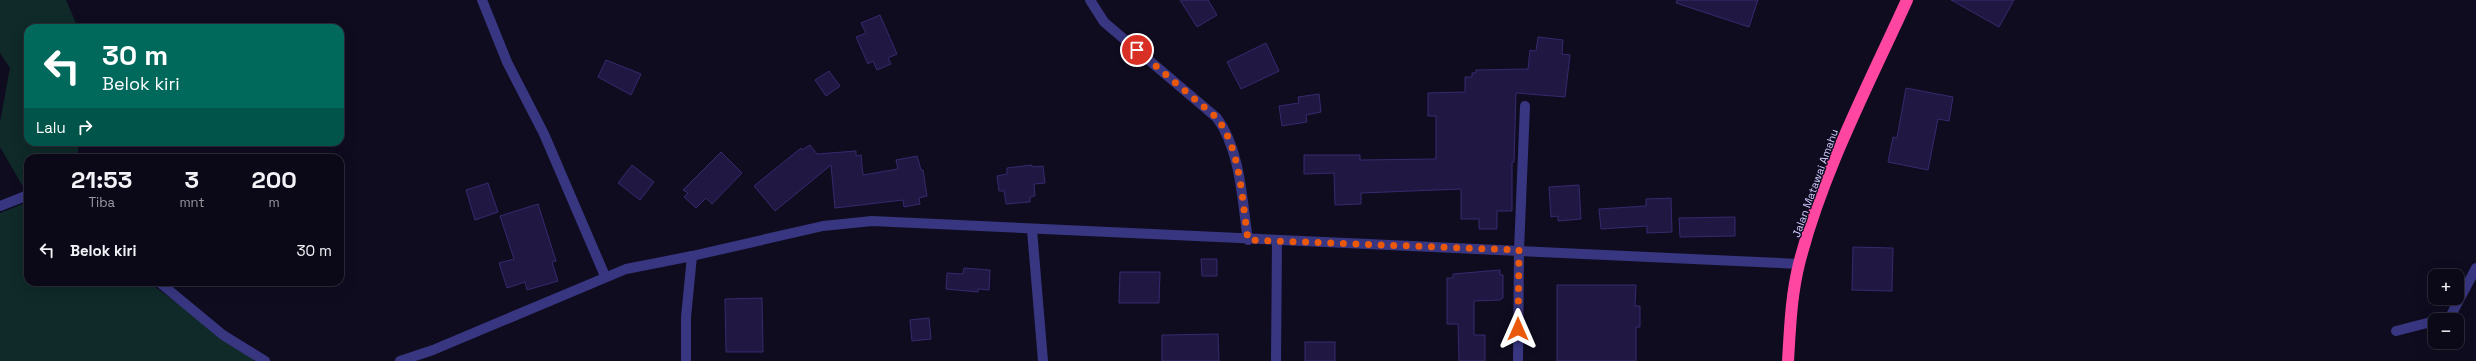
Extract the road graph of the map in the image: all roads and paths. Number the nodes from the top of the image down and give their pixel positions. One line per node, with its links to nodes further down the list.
1 (482, 0): 14 (street)
2 (1090, 0): 8 (street)
3 (1907, 0): 12 (highway, Jalan Matawai Amahu)
4 (1525, 106): 10 (street)
5 (24, 197): 6 (street)
6 (0, 206)
7 (1032, 230): 8 (street); 11 (street); 22 (street)
8 (1248, 240): 9 (street)
9 (1277, 240): 10 (street); 23 (street)
10 (1519, 250): 12 (street); 24 (street)
11 (692, 256): 14 (street); 21 (street)
12 (1799, 264): 25 (highway, Jalan Matawai Amahu)
13 (2476, 268): 16 (street)
14 (605, 276): 20 (street)
15 (164, 286): 19 (street)
16 (2453, 313)
17 (2428, 323): 18 (street)
18 (2396, 331)
19 (265, 361)
20 (400, 361)
21 (686, 361)
22 (1043, 361)
23 (1276, 361)
24 (1518, 361)
25 (1788, 361)

